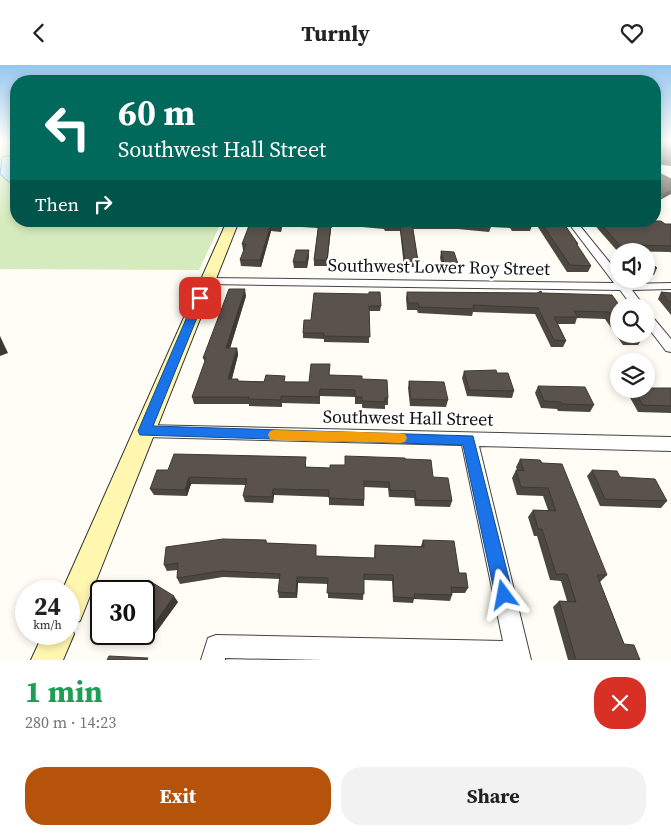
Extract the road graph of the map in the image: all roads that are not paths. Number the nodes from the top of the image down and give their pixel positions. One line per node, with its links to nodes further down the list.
1 (230, 227): 4 (main road)
2 (576, 227): 3 (street)
3 (610, 270)
4 (207, 281): 7 (street, Southwest Lower Roy Street); 12 (main road)
5 (655, 286): 6 (street, Southwest Lower Roy Street)
6 (671, 286)
7 (610, 287)
8 (624, 288): 9 (street)
9 (632, 298)
10 (655, 328): 11 (street)
11 (671, 348)
12 (144, 431): 13 (street, Southwest Hall Street); 15 (main road)
13 (469, 439): 14 (street, Southwest Hall Street); 17 (street)
14 (671, 444)
15 (80, 584)
16 (53, 645): 18 (main road)
17 (518, 657): 19 (street)
18 (47, 660)
19 (213, 660)

